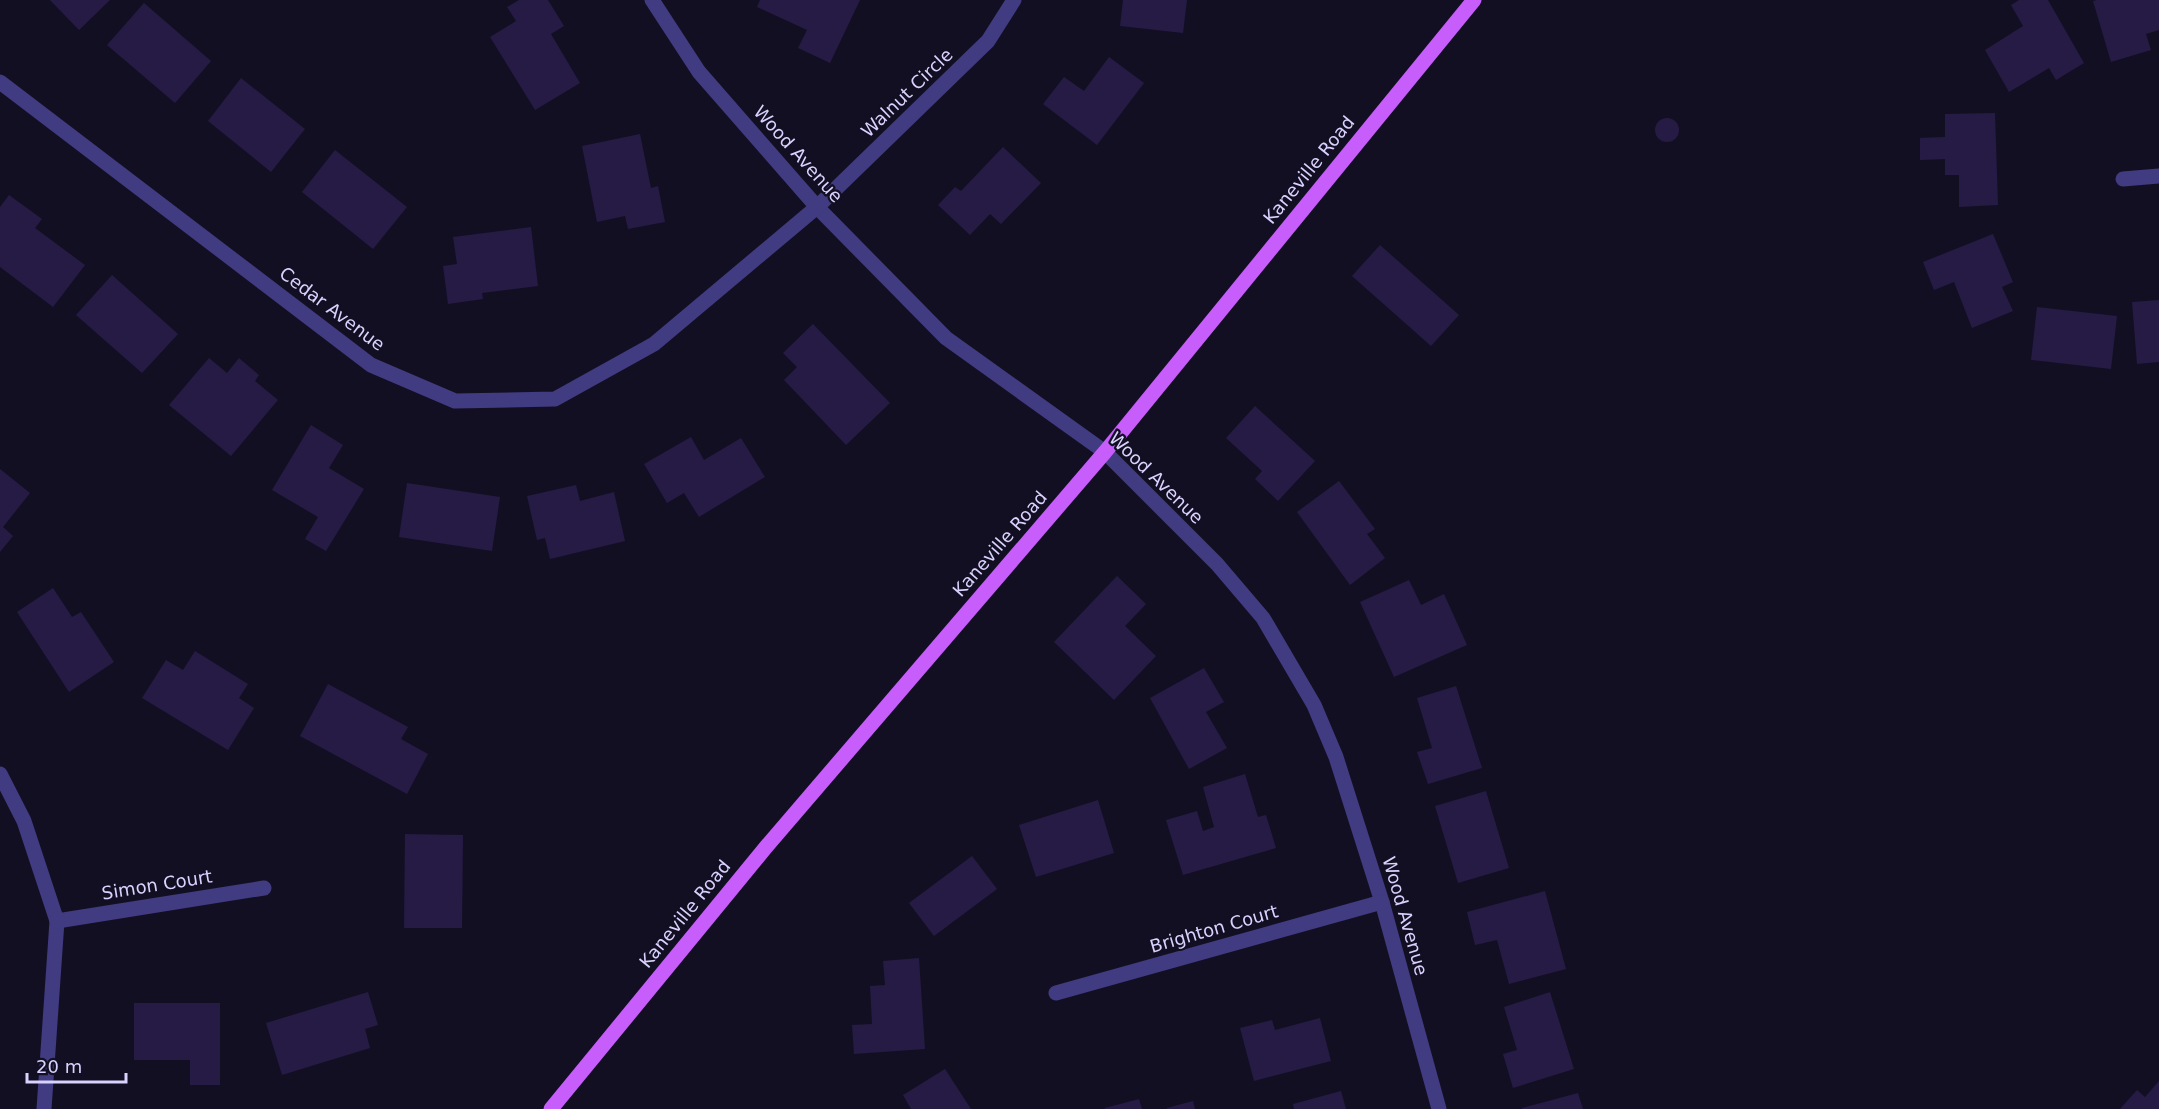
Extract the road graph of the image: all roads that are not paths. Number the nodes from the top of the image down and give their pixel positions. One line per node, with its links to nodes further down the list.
1 (652, 0): 7 (street, Wood Avenue)
2 (1014, 0): 7 (street, Walnut Circle)
3 (1474, 0): 8 (main road, Kaneville Road)
4 (0, 82): 7 (street, Cedar Avenue)
5 (2159, 176): 6 (street)
6 (2123, 179)
7 (817, 207): 8 (street, Wood Avenue)
8 (1105, 452): 11 (street, Wood Avenue); 15 (main road, Kaneville Road)
9 (0, 774): 12 (street)
10 (264, 888): 12 (street, Simon Court)
11 (1382, 902): 13 (street, Brighton Court); 16 (street, Wood Avenue)
12 (57, 921): 14 (street)
13 (1056, 993)
14 (44, 1109)
15 (550, 1109)
16 (1439, 1109)

